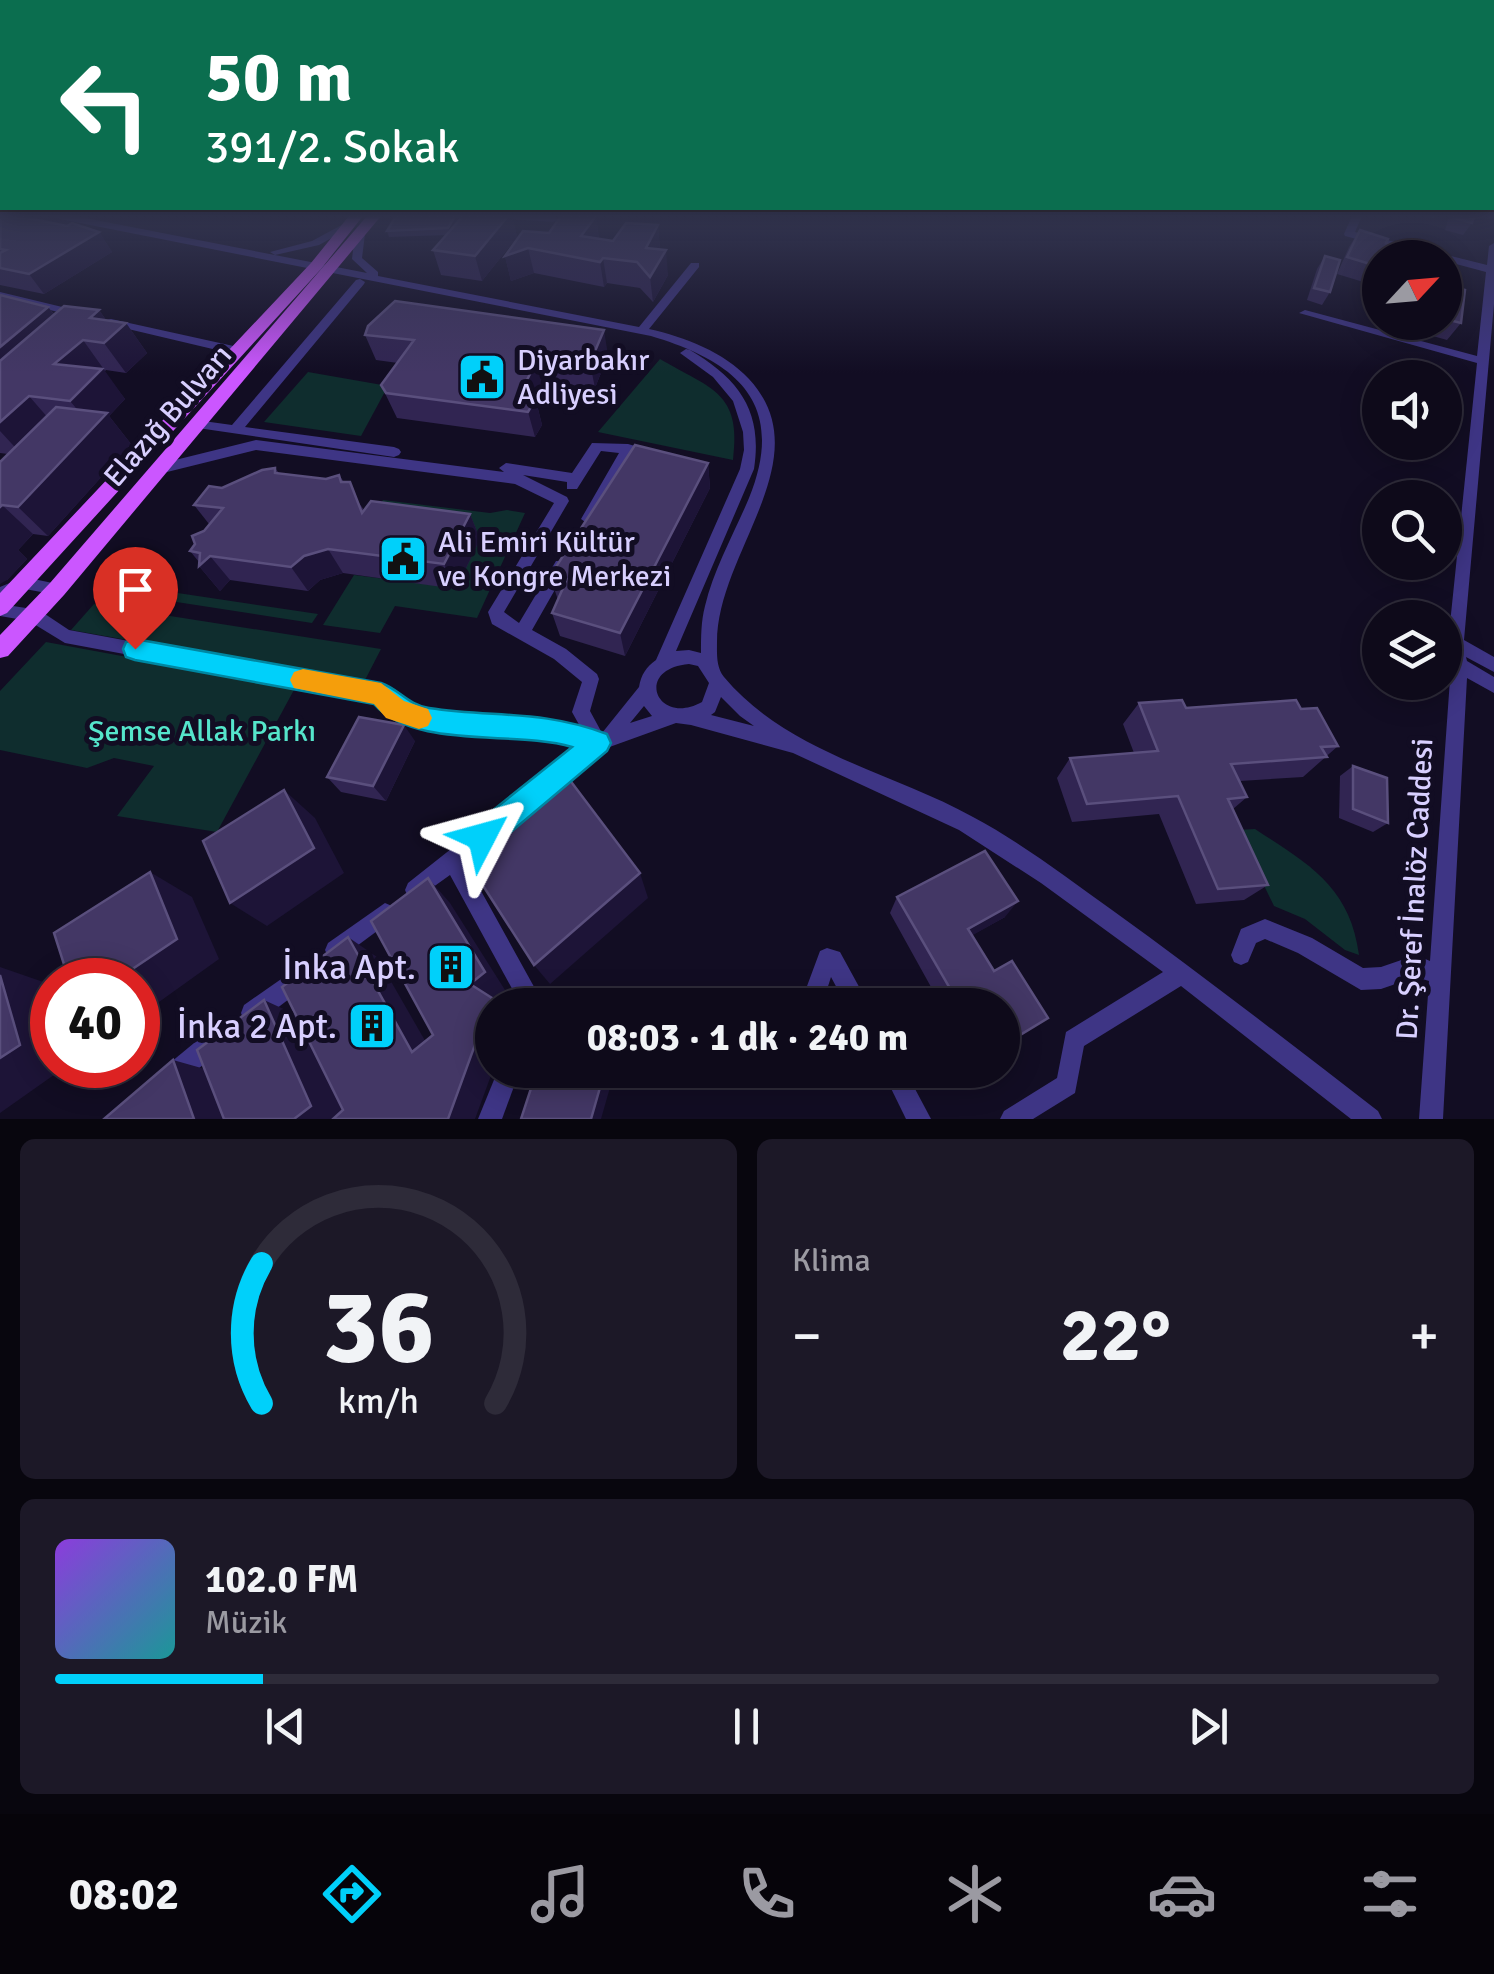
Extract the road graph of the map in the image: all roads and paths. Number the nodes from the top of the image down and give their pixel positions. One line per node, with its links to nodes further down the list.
1 (304, 268): 7 (street)
2 (311, 268): 7 (street)
3 (323, 268): 7 (main road, Elazığ Bulvarı)
4 (368, 268): 8 (street)
5 (692, 268): 16 (street)
6 (1492, 270): 14 (street, Dr. Şeref İnalöz Caddesi)
7 (321, 271): 8 (street); 9 (street); 18 (main road, Elazığ Bulvarı); 20 (main road, Elazığ Bulvarı)
8 (387, 280): 16 (street)
9 (360, 282): 21 (street); 38 (street)
10 (0, 295): 12 (street)
11 (1306, 313): 13 (street)
12 (94, 318): 15 (street); 18 (street)
13 (1362, 324)
14 (1490, 329): 19 (street, Dr. Şeref İnalöz Caddesi)
15 (81, 330)
16 (642, 330): 41 (street)
17 (1419, 340): 19 (street)
18 (238, 351): 29 (main road, Elazığ Bulvarı)
19 (1482, 361): 32 (street, Dr. Şeref İnalöz Caddesi)
20 (196, 424): 21 (street); 24 (main road, Elazığ Bulvarı)
21 (236, 430): 25 (street)
22 (628, 449): 23 (street); 25 (street); 27 (street)
23 (646, 453)
24 (160, 469): 26 (street); 30 (main road, Elazığ Bulvarı)
25 (576, 478): 26 (street)
26 (562, 501): 35 (street)
27 (580, 534)
28 (570, 550): 35 (street)
29 (24, 584): 30 (street); 31 (street); 33 (main road, Elazığ Bulvarı)
30 (57, 589): 34 (main road, Elazığ Bulvarı)
31 (0, 594)
32 (1460, 600)
33 (0, 608): 34 (street)
34 (33, 615): 37 (main road, Elazığ Bulvarı); 47 (street)
35 (523, 631): 47 (street)
36 (1462, 646): 39 (street)
37 (0, 649)
38 (664, 660): 41 (street); 43 (street)
39 (1494, 665)
40 (1462, 668): 42 (street)
41 (714, 674): 46 (street); 48 (street)
42 (1494, 686)
43 (646, 690): 45 (street); 47 (street)
44 (1457, 700): 52 (street, Dr. Şeref İnalöz Caddesi)
45 (670, 717): 46 (street); 47 (street)
46 (691, 717): 48 (street)
47 (603, 740): 49 (street)
48 (796, 746): 51 (street)
49 (454, 861): 53 (street); 58 (street)
50 (1241, 955): 52 (street)
51 (1182, 973): 61 (street); 62 (street)
52 (1440, 976): 63 (street, Dr. Şeref İnalöz Caddesi)
53 (524, 988)
54 (816, 988): 55 (street)
55 (849, 988)
56 (502, 1088): 59 (street)
57 (903, 1088): 60 (street)
58 (150, 1094)
59 (490, 1119)
60 (919, 1119)
61 (1012, 1119)
62 (1370, 1119)
63 (1432, 1119)

